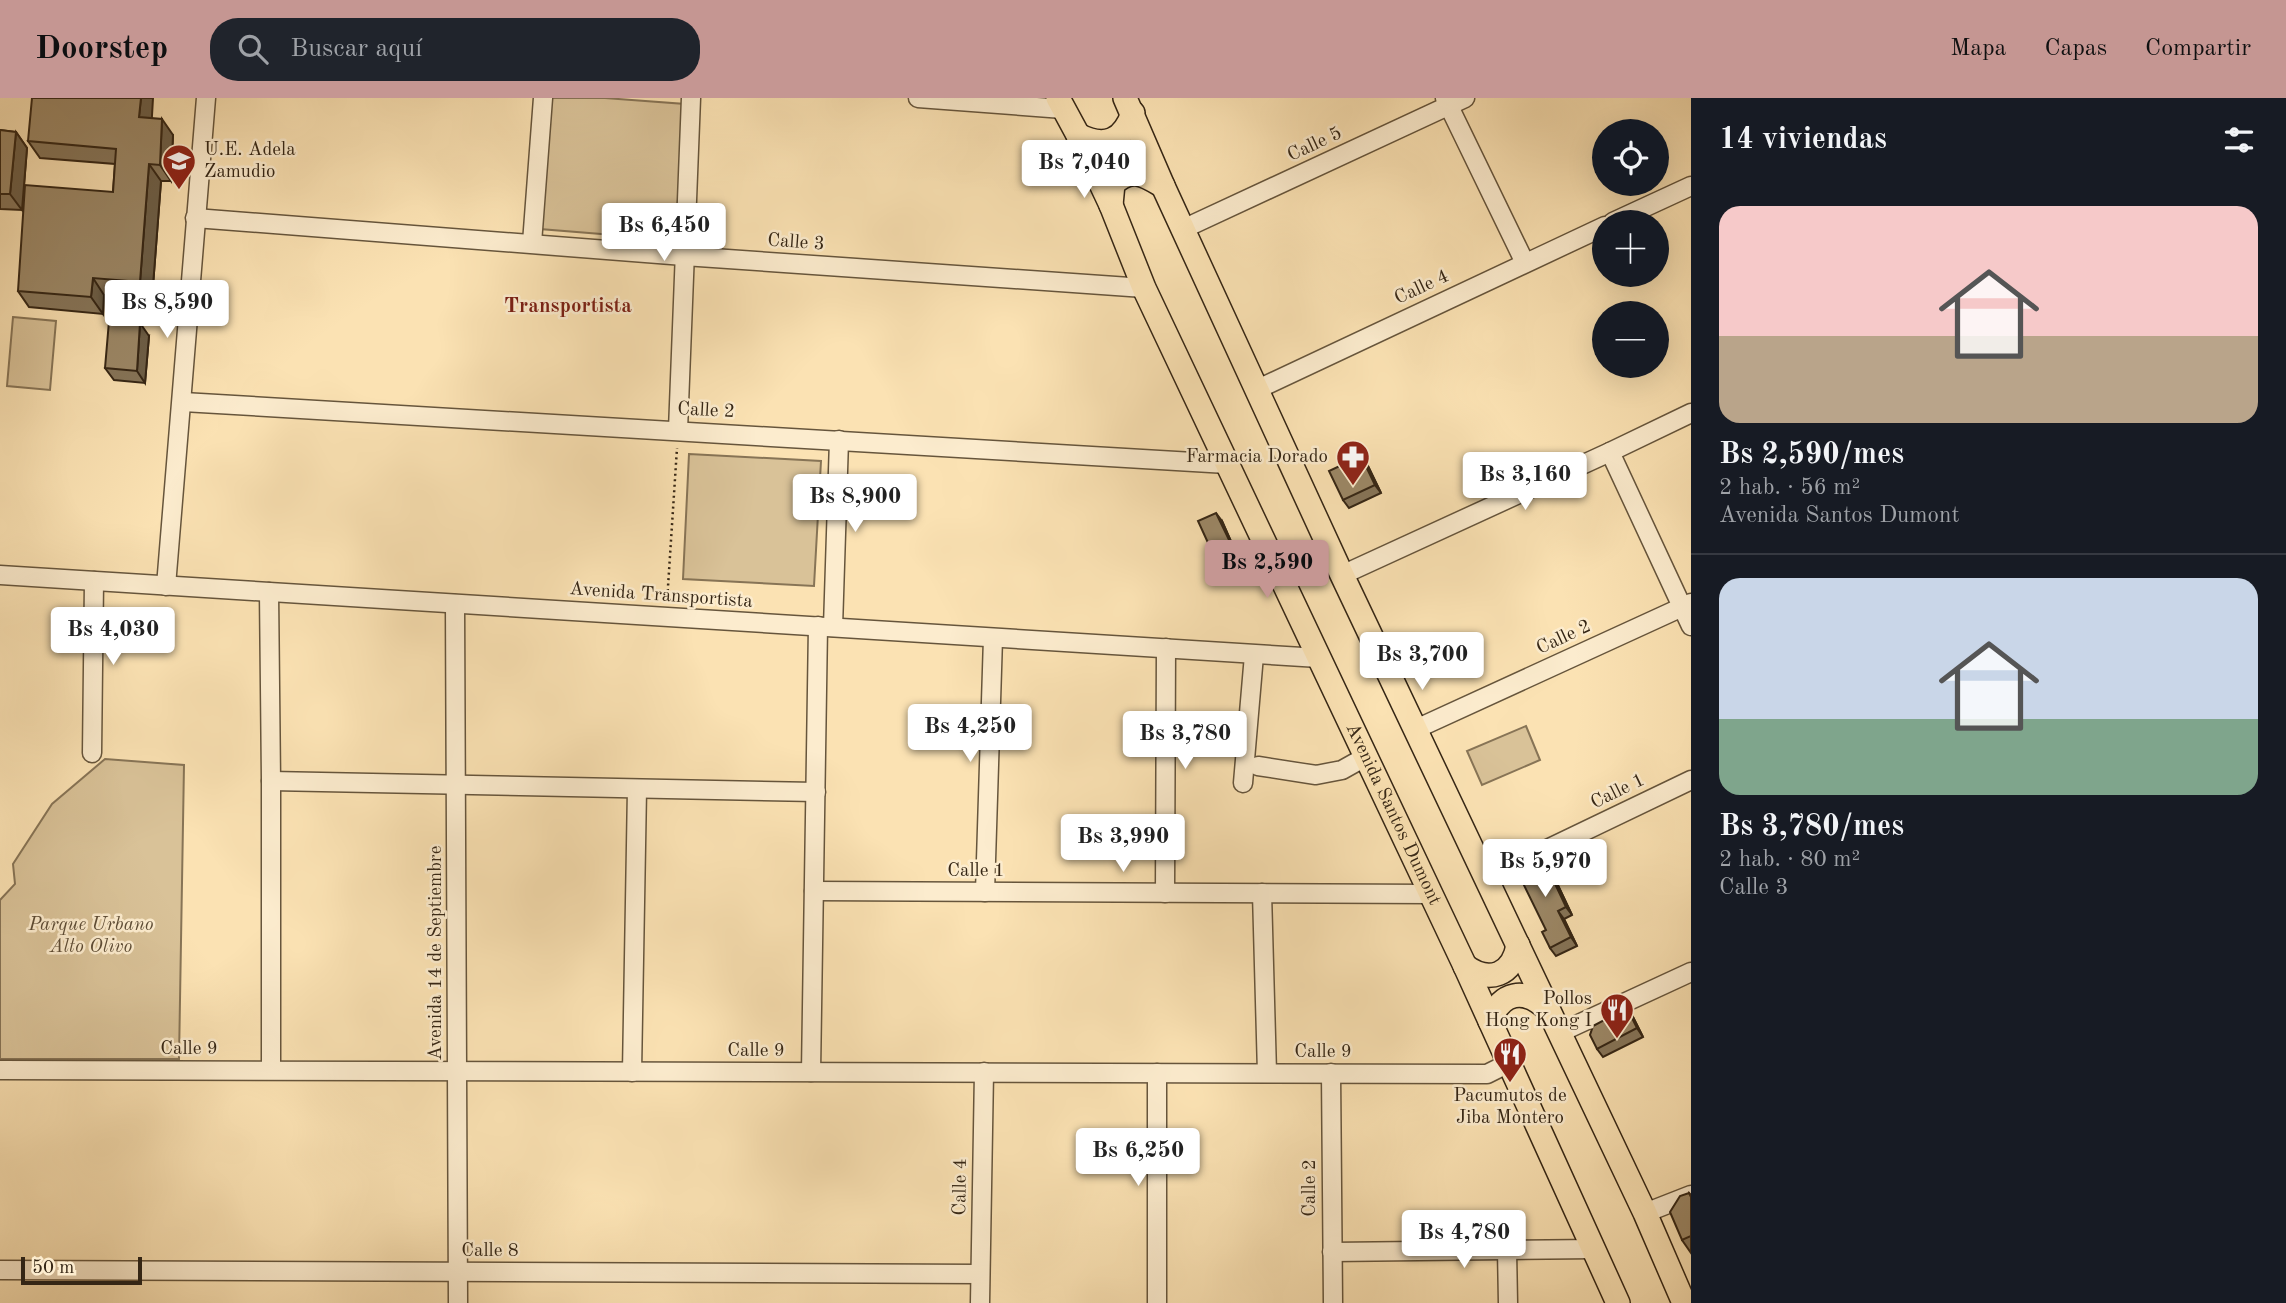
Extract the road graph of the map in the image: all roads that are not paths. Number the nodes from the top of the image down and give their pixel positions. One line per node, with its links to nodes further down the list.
1 (206, 98): 14 (street)
2 (543, 98): 17 (street)
3 (691, 98): 18 (street)
4 (918, 98): 7 (street)
5 (1465, 98): 6 (street, Calle 5)
6 (1447, 102): 15 (street, Calle 5); 19 (street)
7 (1061, 104): 9 (main road, Avenida Santos Dumont)
8 (1129, 106): 9 (main road); 10 (main road)
9 (1078, 135): 12 (main road, Avenida Santos Dumont)
10 (1163, 186): 12 (main road); 15 (main road)
11 (1691, 186): 13 (street)
12 (1111, 205): 20 (main road, Avenida Santos Dumont)
13 (1639, 210)
14 (195, 218): 17 (street, Calle 3); 22 (street)
15 (1183, 229): 21 (main road)
16 (1592, 232): 19 (street, Calle 4)
17 (532, 243): 18 (street, Calle 3)
18 (684, 256): 20 (street, Calle 3); 24 (street)
19 (1525, 263): 21 (street, Calle 4)
20 (1144, 288): 27 (main road, Avenida Santos Dumont)
21 (1258, 389): 29 (main road)
22 (183, 402): 24 (street, Calle 2); 31 (street)
23 (1691, 413): 26 (street)
24 (678, 430): 25 (street, Calle 2)
25 (839, 440): 27 (street, Calle 2); 36 (street)
26 (1611, 452): 29 (street); 34 (street)
27 (1227, 464): 40 (main road, Avenida Santos Dumont)
28 (0, 575): 30 (street, Avenida Transportista)
29 (1342, 575): 41 (main road)
30 (94, 581): 31 (street, Avenida Transportista); 42 (street)
31 (166, 586): 32 (street, Avenida Transportista)
32 (269, 592): 33 (street, Avenida Transportista); 45 (street)
33 (455, 604): 36 (street, Avenida Transportista); 48 (street, Avenida 14 de Septiembre)
34 (1687, 605): 35 (street); 41 (street, Calle 2)
35 (1691, 626)
36 (825, 627): 37 (street, Avenida Transportista); 50 (street)
37 (993, 638): 38 (street, Avenida Transportista); 53 (street)
38 (1166, 648): 39 (street, Avenida Transportista); 54 (street)
39 (1254, 655): 40 (street, Avenida Transportista); 47 (street)
40 (1319, 658): 43 (main road, Avenida Santos Dumont)
41 (1416, 729): 51 (main road)
42 (93, 753)
43 (1367, 756): 44 (street); 56 (main road, Avenida Santos Dumont)
44 (1258, 766)
45 (271, 780): 48 (street); 65 (street)
46 (1691, 780): 51 (street, Calle 1)
47 (1243, 783)
48 (456, 785): 49 (street); 66 (street, Avenida 14 de Septiembre)
49 (637, 789): 50 (street); 67 (street)
50 (816, 792): 52 (street)
51 (1487, 878): 57 (main road)
52 (814, 891): 53 (street, Calle 1); 68 (street)
53 (985, 892): 54 (street, Calle 1)
54 (1165, 893): 55 (street, Calle 1)
55 (1262, 893): 56 (street, Calle 1); 71 (street)
56 (1431, 894): 58 (main road, Avenida Santos Dumont)
57 (1518, 945): 58 (main road); 60 (main road)
58 (1465, 965): 61 (main road, Avenida Santos Dumont)
59 (1691, 972): 62 (street)
60 (1547, 1009): 61 (main road); 62 (main road)
61 (1490, 1021): 63 (main road, Avenida Santos Dumont)
62 (1559, 1033): 74 (main road)
63 (1509, 1063): 72 (street, Calle 9); 75 (main road, Avenida Santos Dumont)
64 (0, 1070): 65 (street, Calle 9)
65 (271, 1070): 66 (street, Calle 9)
66 (458, 1072): 67 (street, Calle 9); 79 (street, Avenida 14 de Septiembre)
67 (632, 1072): 68 (street, Calle 9)
68 (811, 1072): 69 (street, Calle 9)
69 (984, 1072): 70 (street, Calle 9); 80 (street, Calle 4)
70 (1157, 1073): 71 (street, Calle 9); 83 (street)
71 (1267, 1073): 72 (street, Calle 9)
72 (1331, 1073): 77 (street, Calle 2)
73 (1691, 1195): 74 (street)
74 (1645, 1213): 87 (main road)
75 (1595, 1249): 76 (street); 86 (main road, Avenida Santos Dumont)
76 (1507, 1250): 77 (street); 85 (street)
77 (1332, 1252): 84 (street, Calle 2)
78 (0, 1270): 79 (street, Calle 8)
79 (458, 1272): 80 (street, Calle 8); 81 (street, Avenida 14 de Septiembre)
80 (980, 1274): 82 (street, Calle 4)
81 (458, 1303)
82 (980, 1303)
83 (1157, 1303)
84 (1333, 1303)
85 (1508, 1303)
86 (1618, 1303)
87 (1684, 1303)

